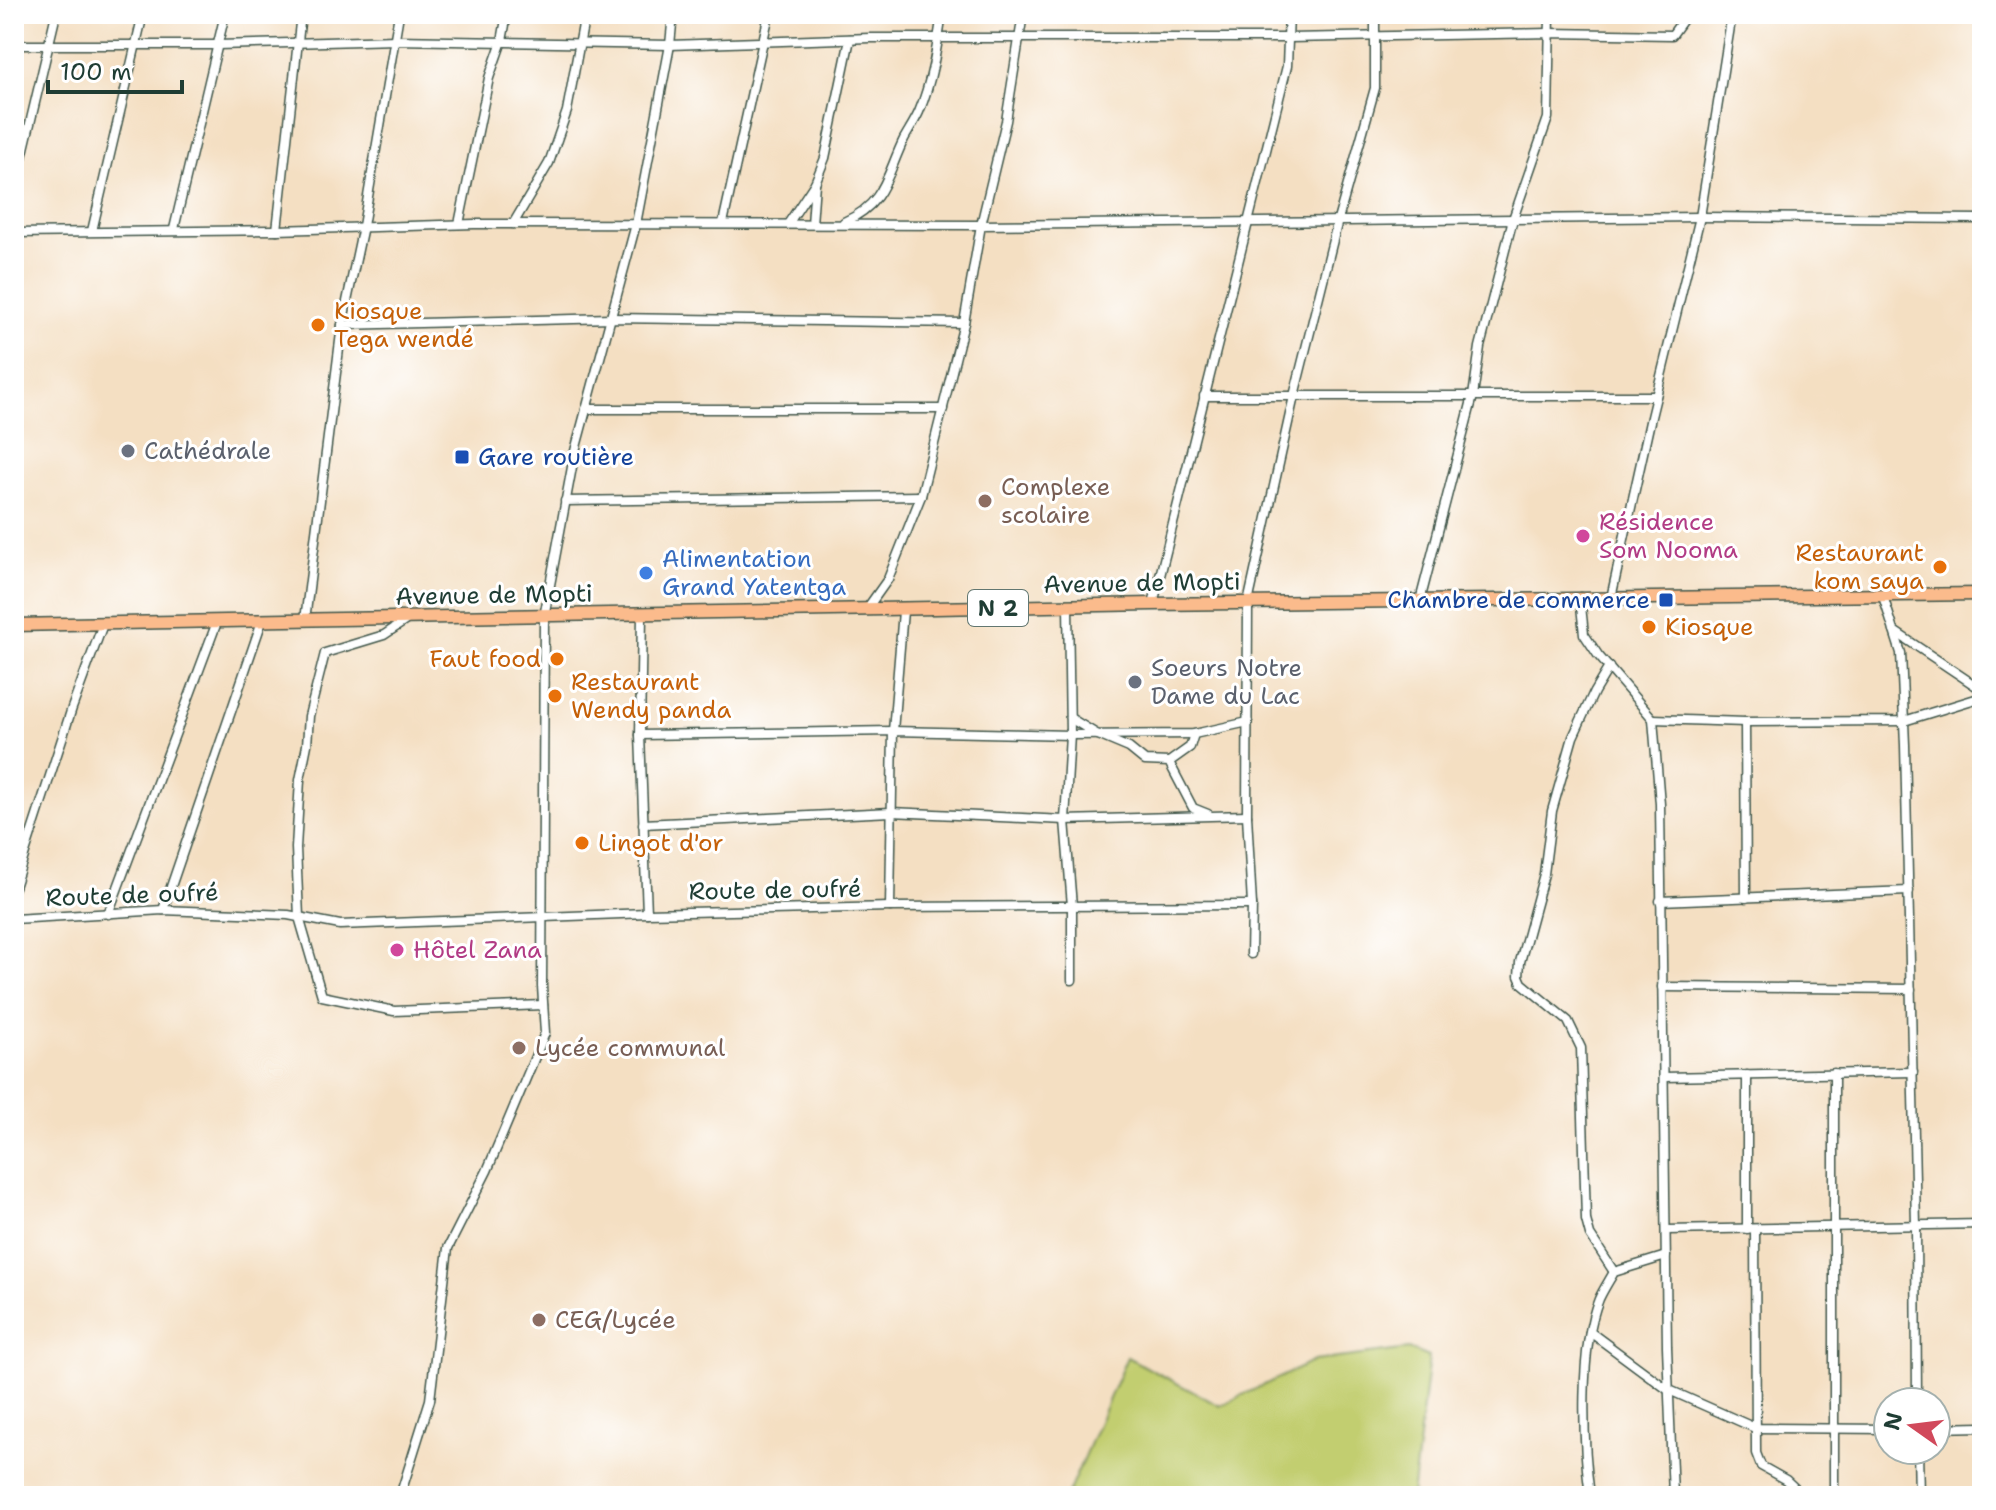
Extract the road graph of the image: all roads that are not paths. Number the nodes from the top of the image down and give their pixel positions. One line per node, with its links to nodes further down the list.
1 (56, 14): 30 (street)
2 (143, 14): 26 (street)
3 (225, 14): 31 (street)
4 (301, 14): 28 (street)
5 (399, 14): 22 (street)
6 (507, 14): 25 (street)
7 (585, 14): 27 (street)
8 (673, 14): 32 (street)
9 (769, 14): 23 (street)
10 (942, 14): 21 (street)
11 (1023, 14): 24 (street)
12 (1289, 14): 19 (street)
13 (1375, 14): 18 (street)
14 (1550, 14): 17 (street)
15 (1687, 14): 17 (street)
16 (1732, 14): 35 (street)
17 (1550, 33): 18 (street); 36 (street)
18 (1375, 36): 19 (street); 38 (street)
19 (1289, 38): 24 (street); 39 (street)
20 (850, 39): 21 (street); 23 (street); 33 (street)
21 (939, 39): 24 (street); 46 (street)
22 (396, 40): 25 (street); 28 (street); 48 (street)
23 (765, 40): 32 (street); 40 (street)
24 (1019, 40): 47 (street)
25 (502, 41): 27 (street); 41 (street)
26 (135, 43): 30 (street); 31 (street); 51 (street)
27 (580, 43): 32 (street); 42 (street)
28 (298, 44): 31 (street); 50 (street)
29 (14, 45): 30 (street)
30 (49, 45): 34 (street)
31 (217, 45): 49 (street)
32 (670, 45): 43 (street)
33 (815, 183): 44 (street); 45 (street)
34 (14, 191)
35 (1700, 217): 36 (street); 37 (street); 59 (street)
36 (1513, 219): 38 (street); 58 (street)
37 (1982, 219)
38 (1338, 220): 39 (street); 57 (street)
39 (1249, 221): 47 (street); 56 (street)
40 (723, 223): 43 (street); 44 (street)
41 (459, 224): 42 (street); 48 (street)
42 (513, 224): 43 (street)
43 (636, 224): 53 (street)
44 (788, 224): 45 (street)
45 (812, 224): 46 (street)
46 (839, 224): 47 (street)
47 (981, 225): 54 (street)
48 (363, 226): 50 (street); 55 (street)
49 (174, 229): 50 (street); 51 (street)
50 (277, 230)
51 (92, 231): 52 (street)
52 (14, 233)
53 (611, 318): 54 (street); 55 (street); 60 (street)
54 (964, 323): 61 (street)
55 (342, 325): 77 (street)
56 (1204, 396): 57 (street); 70 (street)
57 (1294, 396): 58 (street); 69 (street)
58 (1473, 396): 59 (street); 68 (street)
59 (1656, 396): 67 (street)
60 (586, 409): 61 (street); 63 (street)
61 (943, 409): 62 (street)
62 (921, 496): 63 (street); 72 (street)
63 (565, 501): 75 (street)
64 (1982, 594): 65 (main road, Avenue de Mopti / N 2)
65 (1883, 596): 67 (main road, Avenue de Mopti / N 2); 82 (street)
66 (1580, 597): 67 (main road, Avenue de Mopti / N 2); 68 (main road, Avenue de Mopti / N 2); 83 (street)
67 (1611, 598)
68 (1420, 601): 69 (main road, Avenue de Mopti / N 2)
69 (1248, 603): 70 (main road, Avenue de Mopti / N 2); 89 (street)
70 (1153, 604): 71 (main road, Avenue de Mopti / N 2)
71 (1068, 606): 73 (main road, Avenue de Mopti / N 2); 86 (street)
72 (866, 610): 73 (main road, Avenue de Mopti / N 2); 74 (main road, Avenue de Mopti / N 2)
73 (903, 611): 91 (street)
74 (642, 615): 75 (main road, Avenue de Mopti / N 2); 93 (street)
75 (544, 617): 76 (main road, Avenue de Mopti / N 2); 113 (street)
76 (408, 619): 77 (main road, Avenue de Mopti / N 2); 112 (street)
77 (305, 620): 78 (main road, Avenue de Mopti / N 2)
78 (262, 621): 79 (main road, Avenue de Mopti / N 2); 109 (street)
79 (217, 622): 80 (main road, Avenue de Mopti / N 2); 111 (street)
80 (103, 624): 81 (main road, Avenue de Mopti / N 2); 102 (street)
81 (14, 625)
82 (1894, 631): 84 (street); 88 (street)
83 (1609, 667): 87 (street); 130 (street)
84 (1982, 690)
85 (1982, 697): 88 (street)
86 (1070, 718): 94 (street); 95 (street)
87 (1653, 719): 90 (street); 105 (street)
88 (1904, 721): 90 (street); 103 (street)
89 (1248, 722): 92 (street); 98 (street)
90 (1745, 722): 104 (street)
91 (893, 731): 93 (street); 94 (street); 97 (street)
92 (1194, 734): 95 (street); 96 (street)
93 (640, 735): 101 (street)
94 (1070, 735): 95 (street); 100 (street)
95 (1098, 735): 96 (street)
96 (1169, 762): 99 (street)
97 (891, 812): 100 (street); 101 (street); 108 (street)
98 (1247, 815): 99 (street); 106 (street)
99 (1213, 816): 100 (street)
100 (1065, 820): 107 (street)
101 (643, 824): 110 (street)
102 (14, 887)
103 (1909, 891): 104 (street); 118 (street)
104 (1746, 898): 105 (street)
105 (1660, 901): 117 (street)
106 (1252, 905): 107 (street, Route de oufré); 115 (street)
107 (1072, 906): 108 (street, Route de oufré); 116 (street)
108 (890, 907): 110 (street, Route de oufré)
109 (163, 910): 111 (street, Route de oufré); 112 (street, Route de oufré)
110 (647, 913): 113 (street, Route de oufré)
111 (108, 914): 114 (street, Route de oufré)
112 (299, 917): 113 (street, Route de oufré); 119 (street)
113 (542, 918): 119 (street)
114 (14, 919)
115 (1251, 954)
116 (1072, 980)
117 (1662, 987): 118 (street); 123 (street)
118 (1911, 989): 120 (street)
119 (543, 1005): 140 (street)
120 (1913, 1072): 121 (street); 125 (street)
121 (1834, 1073): 122 (street); 127 (street)
122 (1747, 1075): 123 (street); 126 (street)
123 (1664, 1077): 128 (street)
124 (1982, 1224): 125 (street)
125 (1916, 1225): 127 (street); 132 (street)
126 (1751, 1229): 127 (street); 128 (street); 135 (street)
127 (1836, 1229): 137 (street)
128 (1667, 1230): 129 (street)
129 (1666, 1256): 130 (street); 133 (street)
130 (1614, 1272): 131 (street)
131 (1590, 1332): 133 (street); 141 (street)
132 (1917, 1386)
133 (1667, 1389): 135 (street); 142 (street)
134 (1982, 1427): 136 (street)
135 (1755, 1428): 137 (street); 143 (street)
136 (1952, 1428)
137 (1835, 1429): 138 (street); 144 (street)
138 (1872, 1429)
139 (1918, 1466): 145 (street)
140 (400, 1496)
141 (1590, 1496)
142 (1673, 1496)
143 (1803, 1496)
144 (1834, 1496)
145 (1919, 1496)

